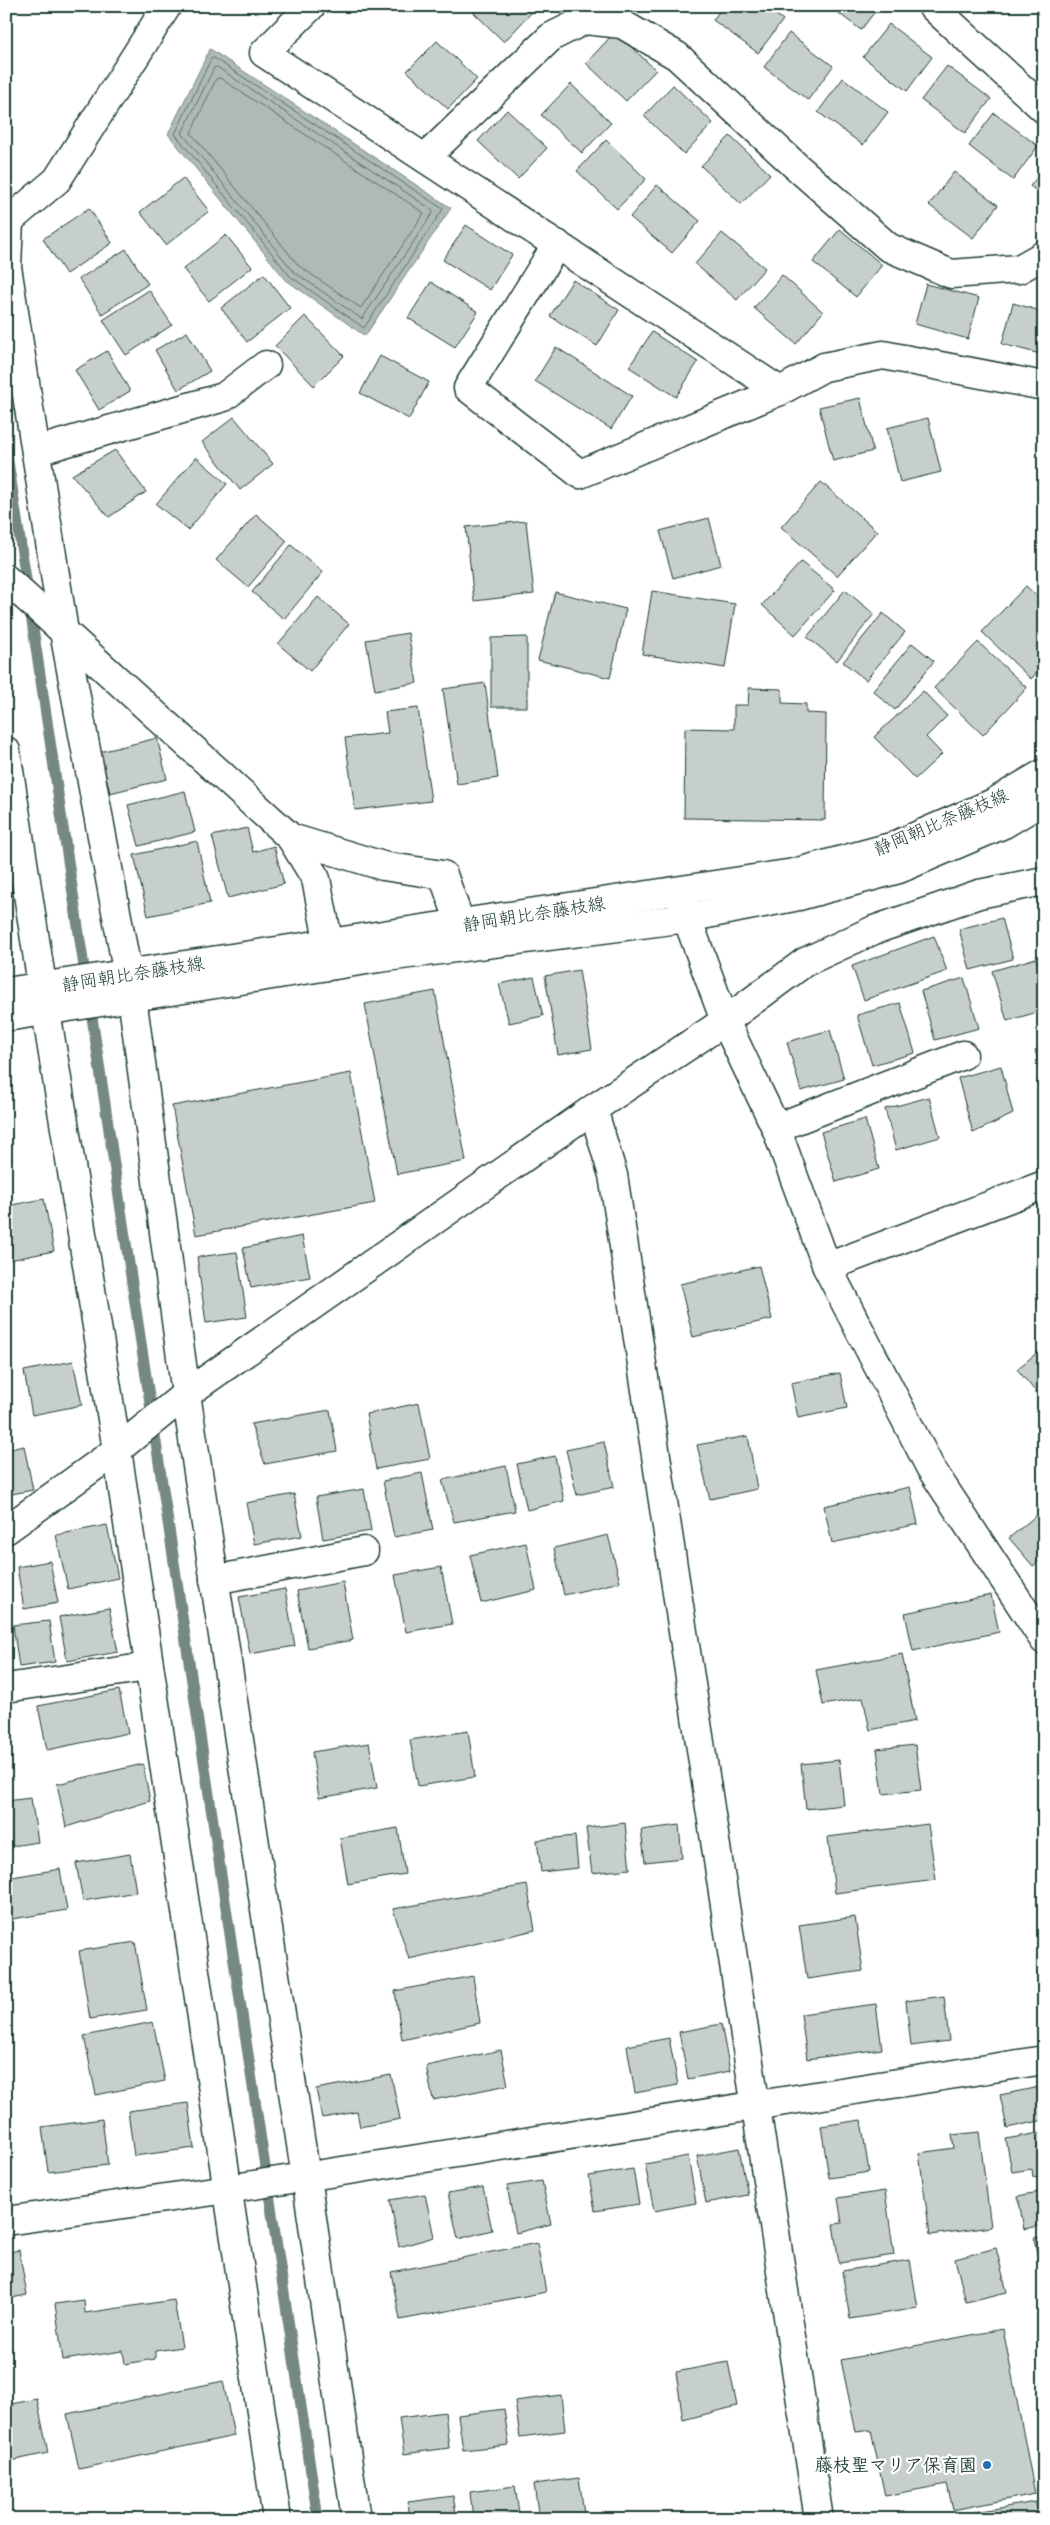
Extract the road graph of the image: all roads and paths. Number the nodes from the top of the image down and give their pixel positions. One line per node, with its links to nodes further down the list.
1 (167, 6): 6 (street)
2 (311, 6): 5 (street)
3 (932, 6): 4 (street)
4 (1044, 109)
5 (425, 158): 7 (street); 8 (street)
6 (8, 222): 12 (street)
7 (557, 244): 11 (street); 11 (street)
8 (1044, 254)
9 (266, 365): 12 (street)
10 (1044, 386): 11 (street)
11 (780, 391)
12 (36, 452): 14 (street)
13 (6, 579): 14 (street)
14 (64, 632): 18 (street); 23 (street)
15 (6, 751): 25 (street)
16 (1044, 774): 20 (street, 静岡朝比奈藤枝線)
17 (1044, 800): 20 (street, 静岡朝比奈藤枝線)
18 (292, 838): 21 (street); 22 (street)
19 (1044, 881): 27 (street)
20 (684, 905): 21 (street, 静岡朝比奈藤枝線); 22 (street, 静岡朝比奈藤枝線); 27 (street)
21 (461, 925): 22 (street, 静岡朝比奈藤枝線)
22 (332, 954): 23 (street, 静岡朝比奈藤枝線)
23 (130, 986): 25 (street, 静岡朝比奈藤枝線); 33 (street)
24 (6, 992): 25 (street, 静岡朝比奈藤枝線)
25 (44, 999): 26 (street, 静岡朝比奈藤枝線); 34 (street)
26 (6, 1017)
27 (725, 1021): 29 (street); 30 (street)
28 (963, 1055): 30 (street)
29 (594, 1109): 33 (street); 42 (street)
30 (776, 1128): 32 (street)
31 (1044, 1185): 32 (street)
32 (826, 1267): 38 (street)
33 (186, 1394): 34 (street); 37 (street)
34 (117, 1450): 35 (street); 39 (street)
35 (6, 1530)
36 (364, 1551): 37 (street)
37 (214, 1580): 43 (street)
38 (1044, 1640)
39 (148, 1667): 40 (street); 44 (street)
40 (6, 1688)
41 (1044, 2060): 42 (street)
42 (756, 2107): 43 (street); 48 (street)
43 (306, 2176): 44 (street); 47 (street)
44 (228, 2189): 45 (street); 46 (street)
45 (6, 2221)
46 (277, 2519)
47 (356, 2519)
48 (819, 2519)

